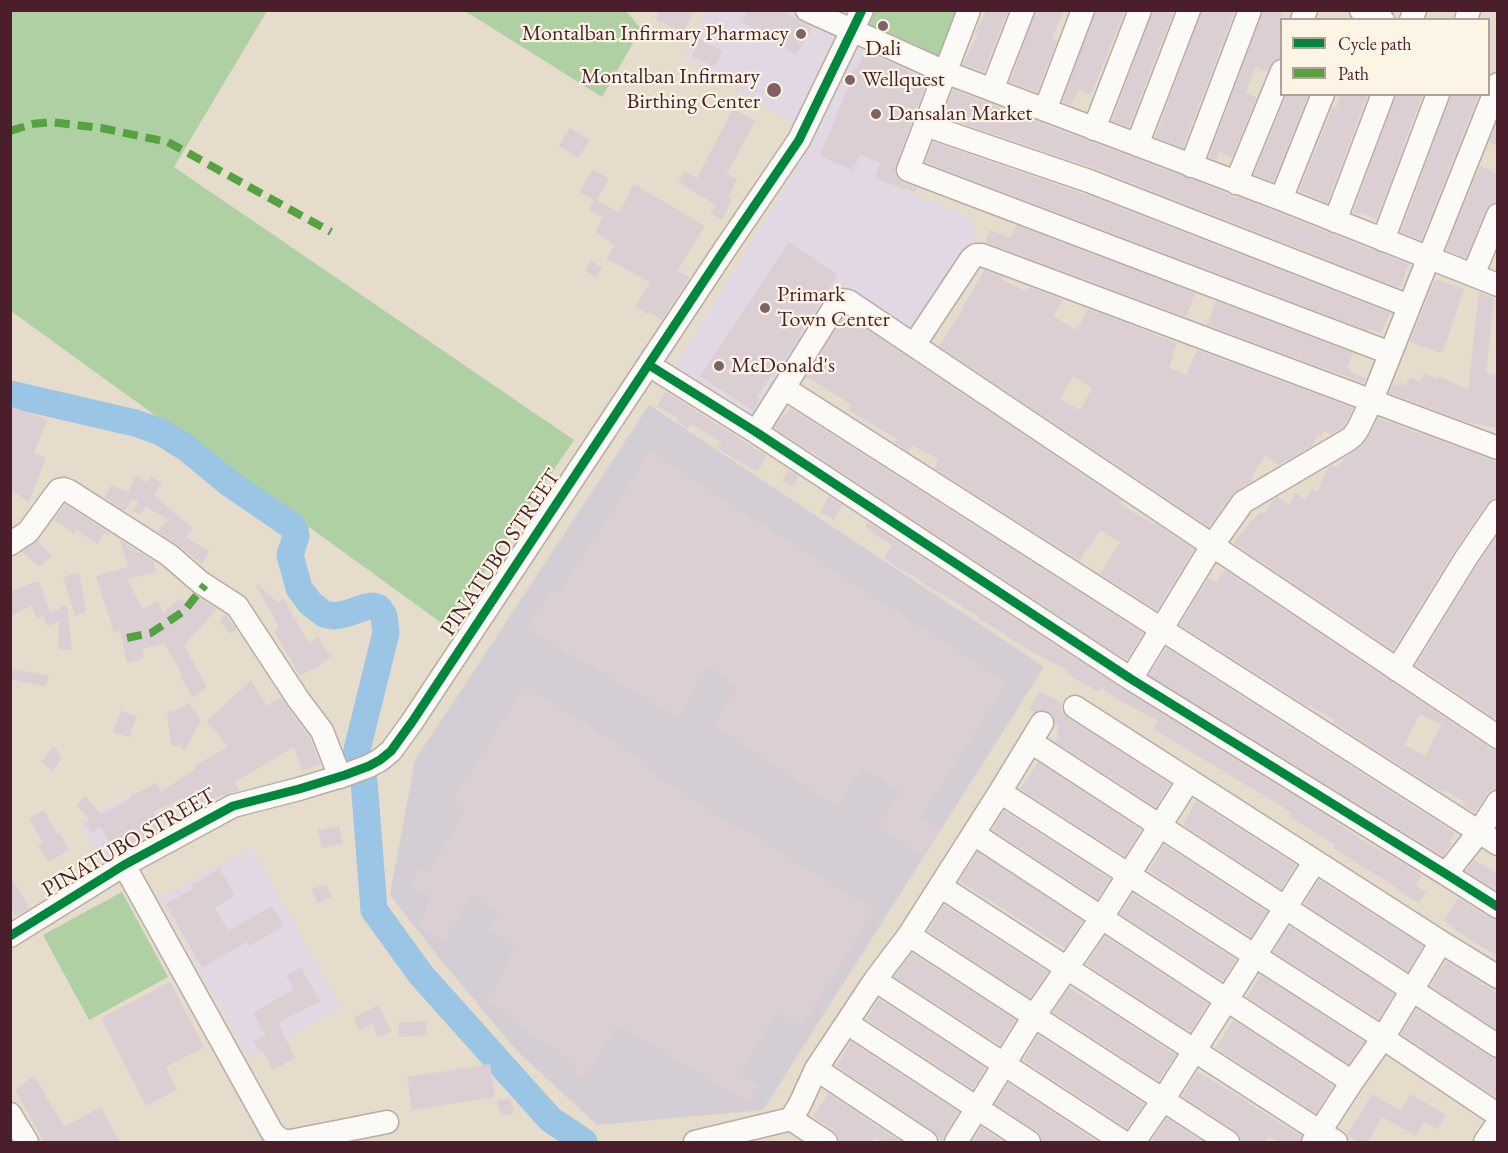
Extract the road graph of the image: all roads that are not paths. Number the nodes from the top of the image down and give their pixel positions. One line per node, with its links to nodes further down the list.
1 (807, 10): 10 (street)
2 (969, 10): 11 (street)
3 (1023, 10): 14 (street)
4 (1083, 10): 18 (street)
5 (1140, 10): 20 (street)
6 (1189, 10): 21 (street)
7 (1250, 10): 22 (street)
8 (1360, 10): 9 (street)
9 (1378, 18)
10 (857, 21): 11 (street); 34 (street, PINATUBO STREET)
11 (945, 72): 14 (street); 19 (street)
12 (1280, 73): 23 (street)
13 (1497, 84): 28 (street)
14 (992, 90): 18 (street)
15 (1322, 96): 24 (street)
16 (1382, 96): 26 (street)
17 (1437, 96): 27 (street)
18 (1045, 110): 20 (street)
19 (926, 125): 31 (street); 33 (street)
20 (1094, 129): 21 (street)
21 (1137, 144): 22 (street)
22 (1191, 166): 23 (street)
23 (1236, 183): 24 (street)
24 (1281, 199): 26 (street)
25 (1497, 215): 29 (street)
26 (1335, 221): 27 (street)
27 (1383, 240): 28 (street)
28 (1428, 258): 29 (street); 31 (street)
29 (1473, 275): 30 (street)
30 (1497, 285)
31 (1409, 306): 33 (street)
32 (914, 345): 35 (street); 36 (street); 41 (street)
33 (1390, 353): 36 (street)
34 (649, 365): 37 (street); 47 (street, PINATUBO STREET)
35 (784, 388): 37 (street); 42 (street)
36 (1372, 400): 38 (street); 41 (street)
37 (756, 432): 44 (street)
38 (1497, 448)
39 (1497, 511): 43 (street)
40 (10, 544): 47 (street)
41 (1212, 546): 42 (street); 43 (street)
42 (1162, 629): 44 (street); 53 (street)
43 (1397, 670): 46 (street)
44 (1131, 679): 56 (street)
45 (1075, 707): 48 (street)
46 (1497, 737)
47 (340, 777): 55 (street, PINATUBO STREET)
48 (1189, 780): 51 (street); 54 (street)
49 (1000, 792): 51 (street); 52 (street); 57 (street)
50 (1497, 802): 53 (street)
51 (1160, 825): 57 (street); 59 (street)
52 (974, 834): 58 (street); 61 (street)
53 (1488, 838): 56 (street)
54 (1315, 861): 59 (street); 64 (street)
55 (124, 865): 63 (street, PINATUBO STREET); 84 (street)
56 (1446, 874): 60 (street)
57 (1129, 875): 61 (street); 65 (street)
58 (940, 886): 62 (street); 66 (street)
59 (1286, 907): 65 (street); 69 (street)
60 (1497, 907)
61 (1102, 917): 66 (street); 70 (street)
62 (909, 935): 68 (street); 71 (street)
63 (10, 936)
64 (1441, 942): 67 (street); 69 (street)
65 (1255, 956): 70 (street); 73 (street)
66 (1066, 968): 71 (street); 75 (street)
67 (1497, 977)
68 (875, 980): 72 (street); 76 (street)
69 (1413, 989): 73 (street); 74 (street)
70 (1227, 1000): 75 (street); 78 (street)
71 (1034, 1016): 76 (street); 79 (street)
72 (847, 1023): 77 (street); 80 (street)
73 (1383, 1038): 78 (street); 82 (street)
74 (1497, 1046)
75 (1194, 1051): 79 (street); 86 (street)
76 (1004, 1066): 80 (street); 93 (street)
77 (816, 1069): 83 (street); 90 (street)
78 (1352, 1082): 86 (street)
79 (1162, 1100): 94 (street); 95 (street)
80 (977, 1108): 91 (street); 92 (street)
81 (10, 1114): 87 (street)
82 (1497, 1115)
83 (790, 1119): 88 (street); 89 (street)
84 (387, 1122)
85 (1497, 1123): 96 (street)
86 (1323, 1139)
87 (27, 1143)
88 (695, 1143)
89 (826, 1143)
90 (926, 1143)
91 (956, 1143)
92 (1029, 1143)
93 (1123, 1143)
94 (1134, 1143)
95 (1228, 1143)
96 (1485, 1143)

